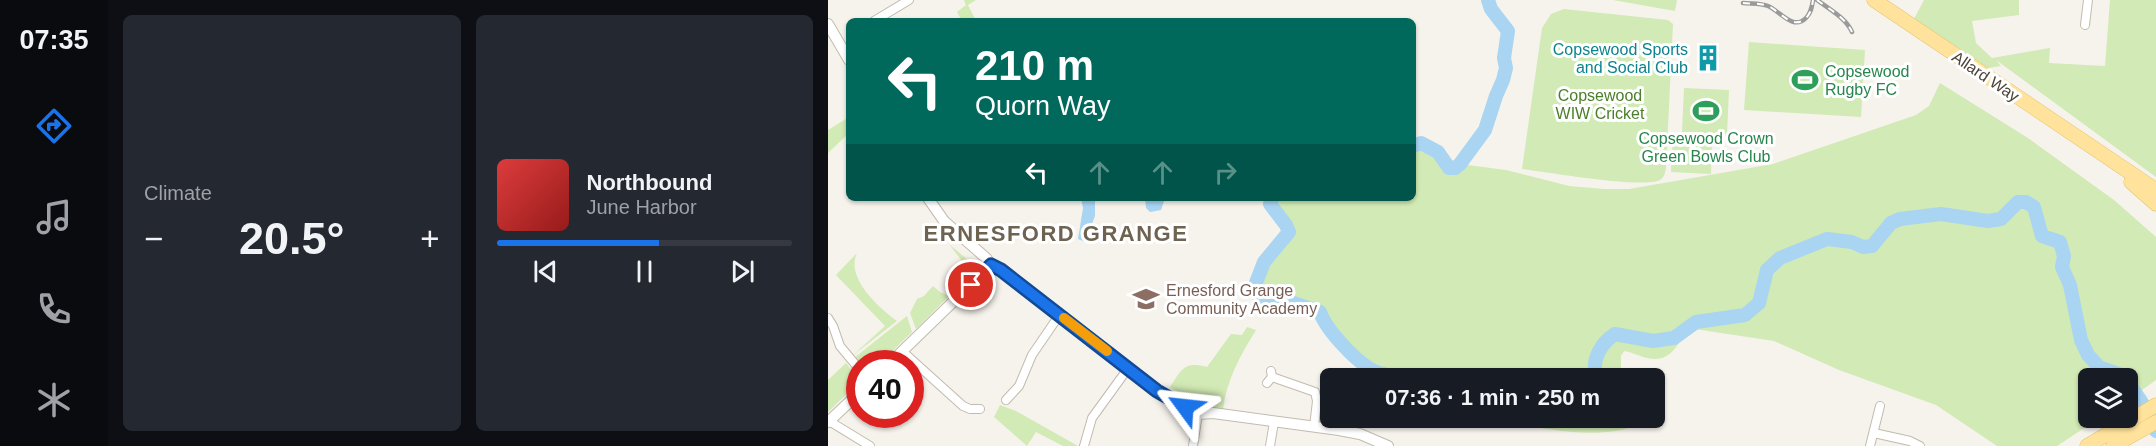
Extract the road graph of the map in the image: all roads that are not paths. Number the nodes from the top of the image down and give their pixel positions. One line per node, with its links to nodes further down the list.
1 (909, 0): 4 (street)
2 (2088, 0): 6 (street)
3 (1883, 3): 8 (main road, Allard Way)
4 (882, 18)
5 (828, 24): 7 (street)
6 (2085, 25)
7 (846, 55)
8 (2098, 152): 9 (main road, Allard Way); 11 (main road, Allard Way)
9 (2156, 190)
10 (930, 201): 12 (street)
11 (2156, 204)
12 (991, 265): 13 (street); 15 (street)
13 (1060, 314): 17 (street); 20 (street)
14 (828, 318): 16 (street)
15 (903, 350)
16 (846, 353)
17 (1129, 367): 25 (street); 32 (street)
18 (924, 371): 24 (street)
19 (1270, 377): 29 (street)
20 (1006, 400)
21 (846, 405): 26 (street)
22 (2155, 405): 38 (main road)
23 (1880, 406): 30 (street)
24 (980, 409)
25 (1198, 414): 27 (street); 33 (street)
26 (829, 421): 31 (street)
27 (1274, 422): 29 (street); 34 (street)
28 (2151, 425): 39 (main road)
29 (1314, 427): 35 (street)
30 (1874, 433): 36 (street); 37 (street)
31 (870, 446)
32 (1084, 446)
33 (1194, 446)
34 (1270, 446)
35 (1388, 446)
36 (1870, 446)
37 (1920, 446)
38 (2087, 446)
39 (2113, 446)

